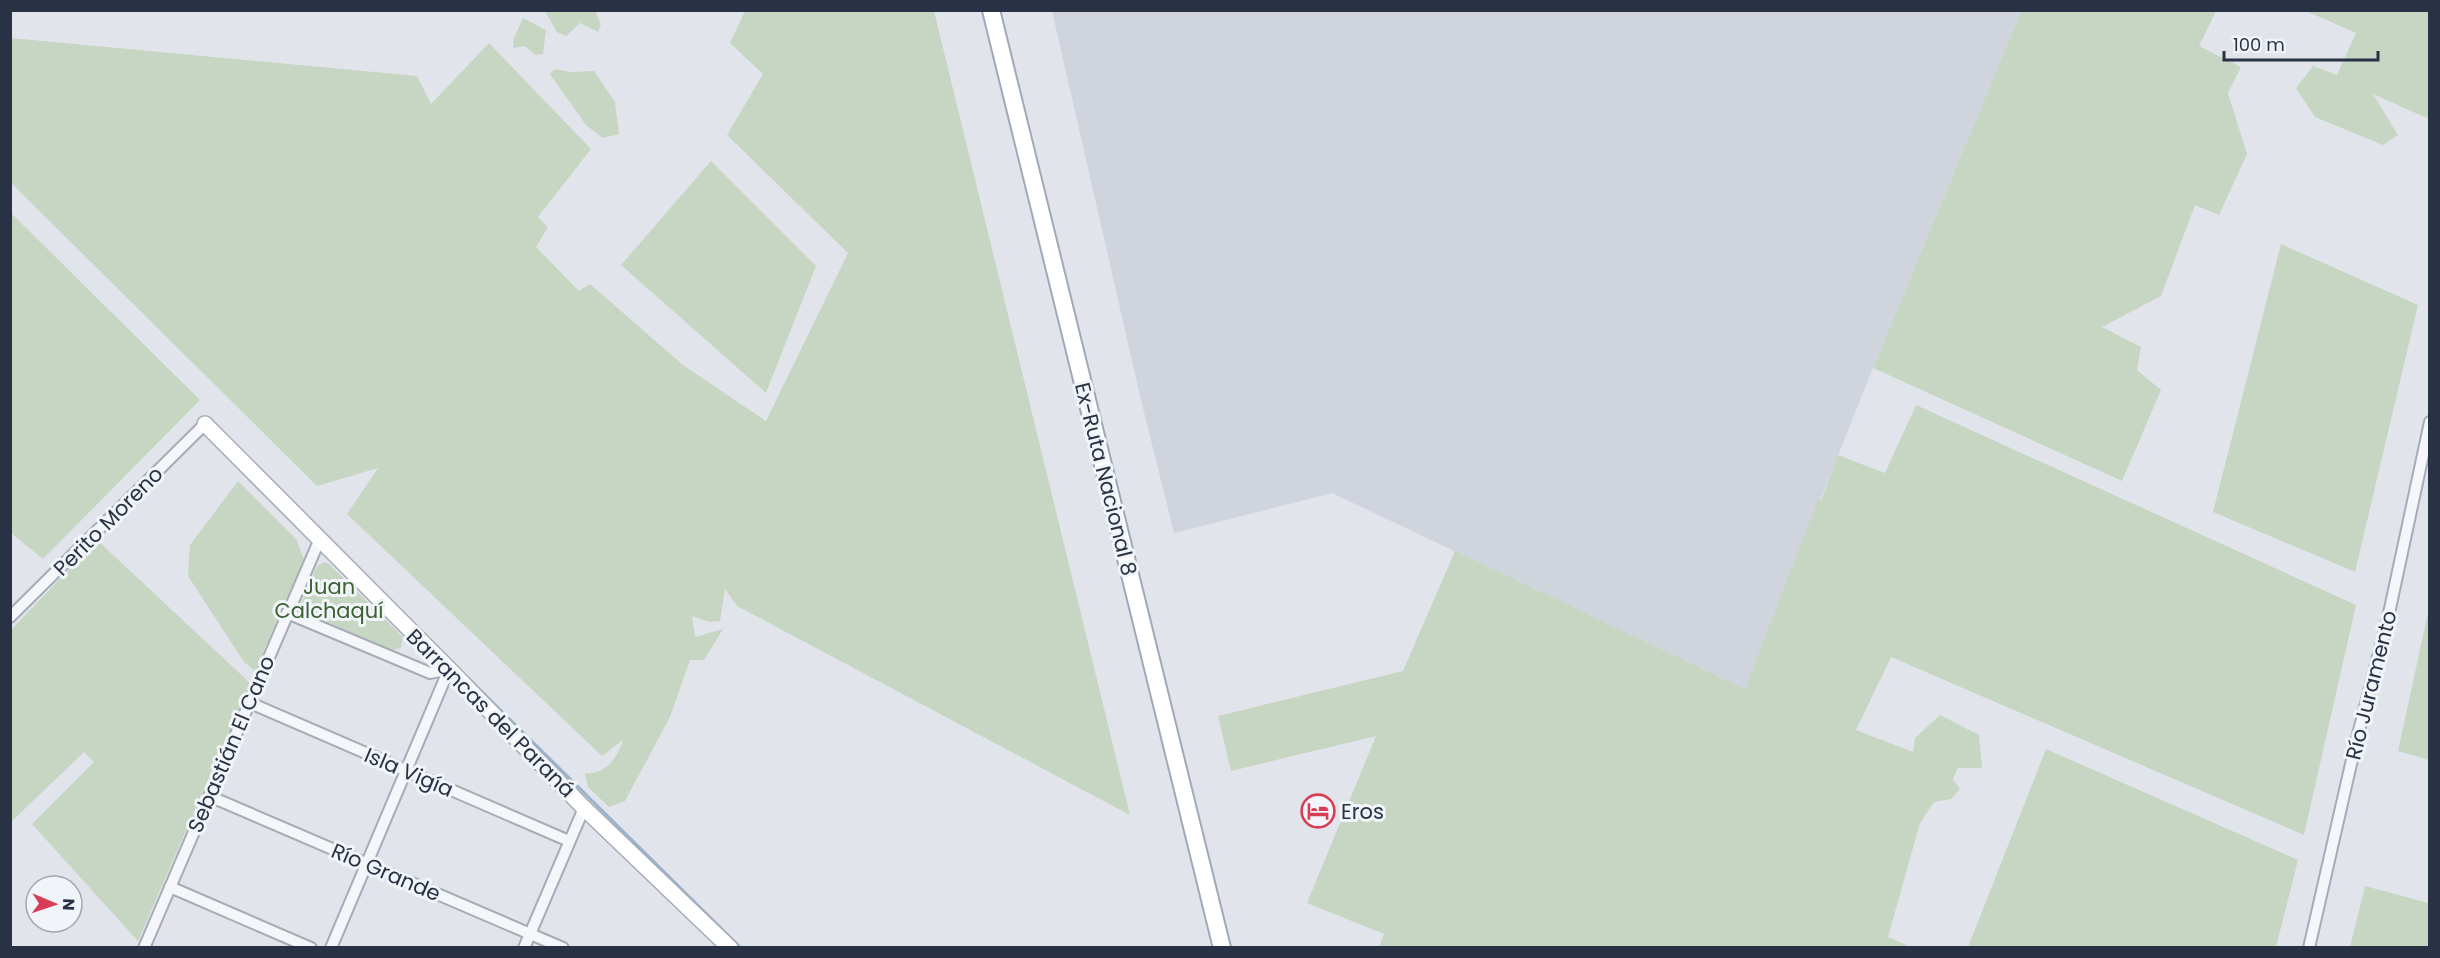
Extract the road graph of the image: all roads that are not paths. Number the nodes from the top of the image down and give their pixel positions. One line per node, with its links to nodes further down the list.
1 (991, 10): 22 (main road, Ex-Ruta Nacional 8)
2 (2430, 422): 23 (street, Río Juramento)
3 (205, 424): 4 (street, Barrancas del Paraná); 6 (street, Perito Moreno)
4 (319, 541): 5 (street, Sebastián El Cano); 7 (street, Barrancas del Paraná)
5 (287, 613): 7 (street); 8 (street, Sebastián El Cano)
6 (10, 617)
7 (449, 669): 9 (street); 11 (street, Barrancas del Paraná)
8 (249, 702): 9 (street, Isla Vigía); 10 (street, Sebastián El Cano)
9 (406, 771): 12 (street, Isla Vigía); 13 (street)
10 (209, 796): 13 (street, Río Grande); 14 (street, Sebastián El Cano)
11 (584, 808): 12 (street); 16 (street, Barrancas del Paraná)
12 (569, 841): 15 (street)
13 (367, 864): 15 (street, Río Grande); 19 (street)
14 (170, 887): 17 (street, Sebastián El Cano); 18 (street)
15 (530, 933): 20 (street); 21 (street, Río Grande)
16 (721, 944)
17 (144, 948)
18 (311, 948)
19 (331, 948)
20 (524, 948)
21 (563, 948)
22 (1222, 948)
23 (2308, 948)

